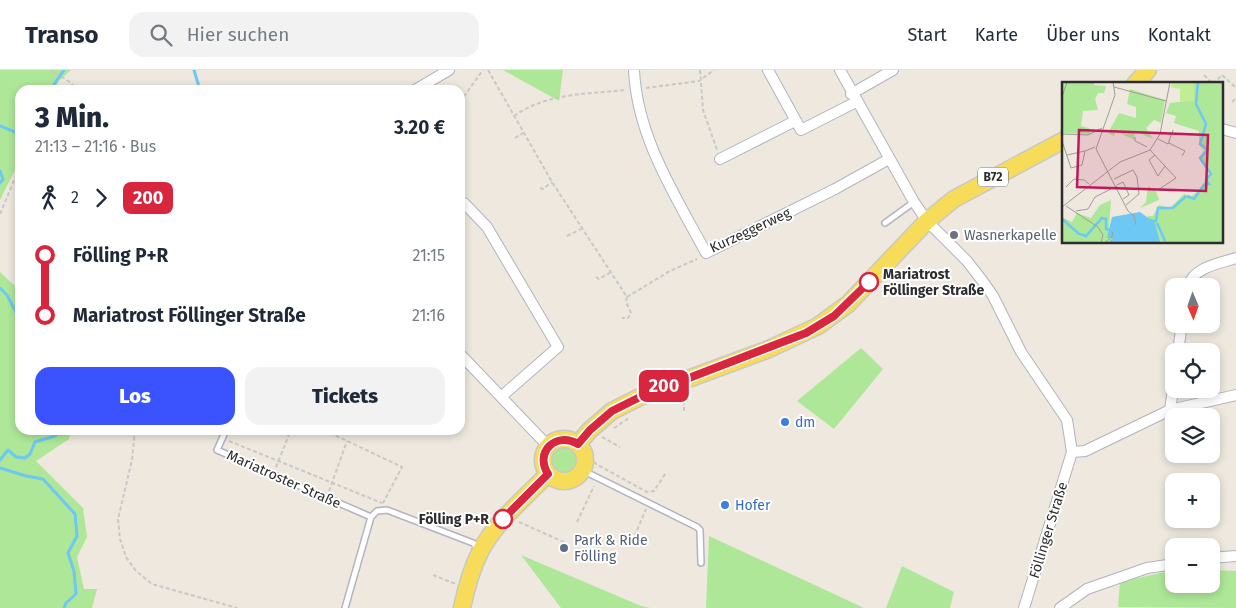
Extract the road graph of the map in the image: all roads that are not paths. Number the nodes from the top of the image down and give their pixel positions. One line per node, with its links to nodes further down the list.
1 (448, 70): 8 (street)
2 (634, 70): 12 (street, Kurzeggerweg)
3 (768, 70): 10 (street)
4 (840, 70): 9 (street)
5 (893, 70): 9 (street)
6 (1148, 70): 7 (main road)
7 (1136, 82)
8 (422, 85)
9 (854, 98): 10 (street); 12 (street)
10 (795, 121): 13 (street)
11 (1062, 141): 16 (main road, B72)
12 (889, 158): 14 (street)
13 (720, 160)
14 (914, 202): 16 (street); 17 (lane)
15 (465, 204): 22 (street)
16 (927, 222): 26 (main road, B72); 28 (street, Föllinger Straße)
17 (885, 223)
18 (1236, 258): 19 (street)
19 (1191, 278)
20 (465, 359): 22 (street)
21 (1236, 395): 23 (street)
22 (502, 396): 27 (street)
23 (1179, 408)
24 (1165, 412): 28 (street)
25 (224, 435): 31 (lane, Mariatroster Straße)
26 (578, 444): 27 (main road); 29 (main road)
27 (548, 446): 30 (main road)
28 (1072, 452): 39 (street, Föllinger Straße)
29 (582, 470): 30 (main road); 35 (lane)
30 (548, 474): 32 (main road)
31 (371, 517): 32 (lane); 37 (lane)
32 (481, 550): 38 (main road)
33 (1236, 556): 34 (street)
34 (1220, 557)
35 (701, 563)
36 (1165, 565): 40 (street)
37 (345, 608)
38 (462, 608)
39 (1024, 608)
40 (1060, 608)

